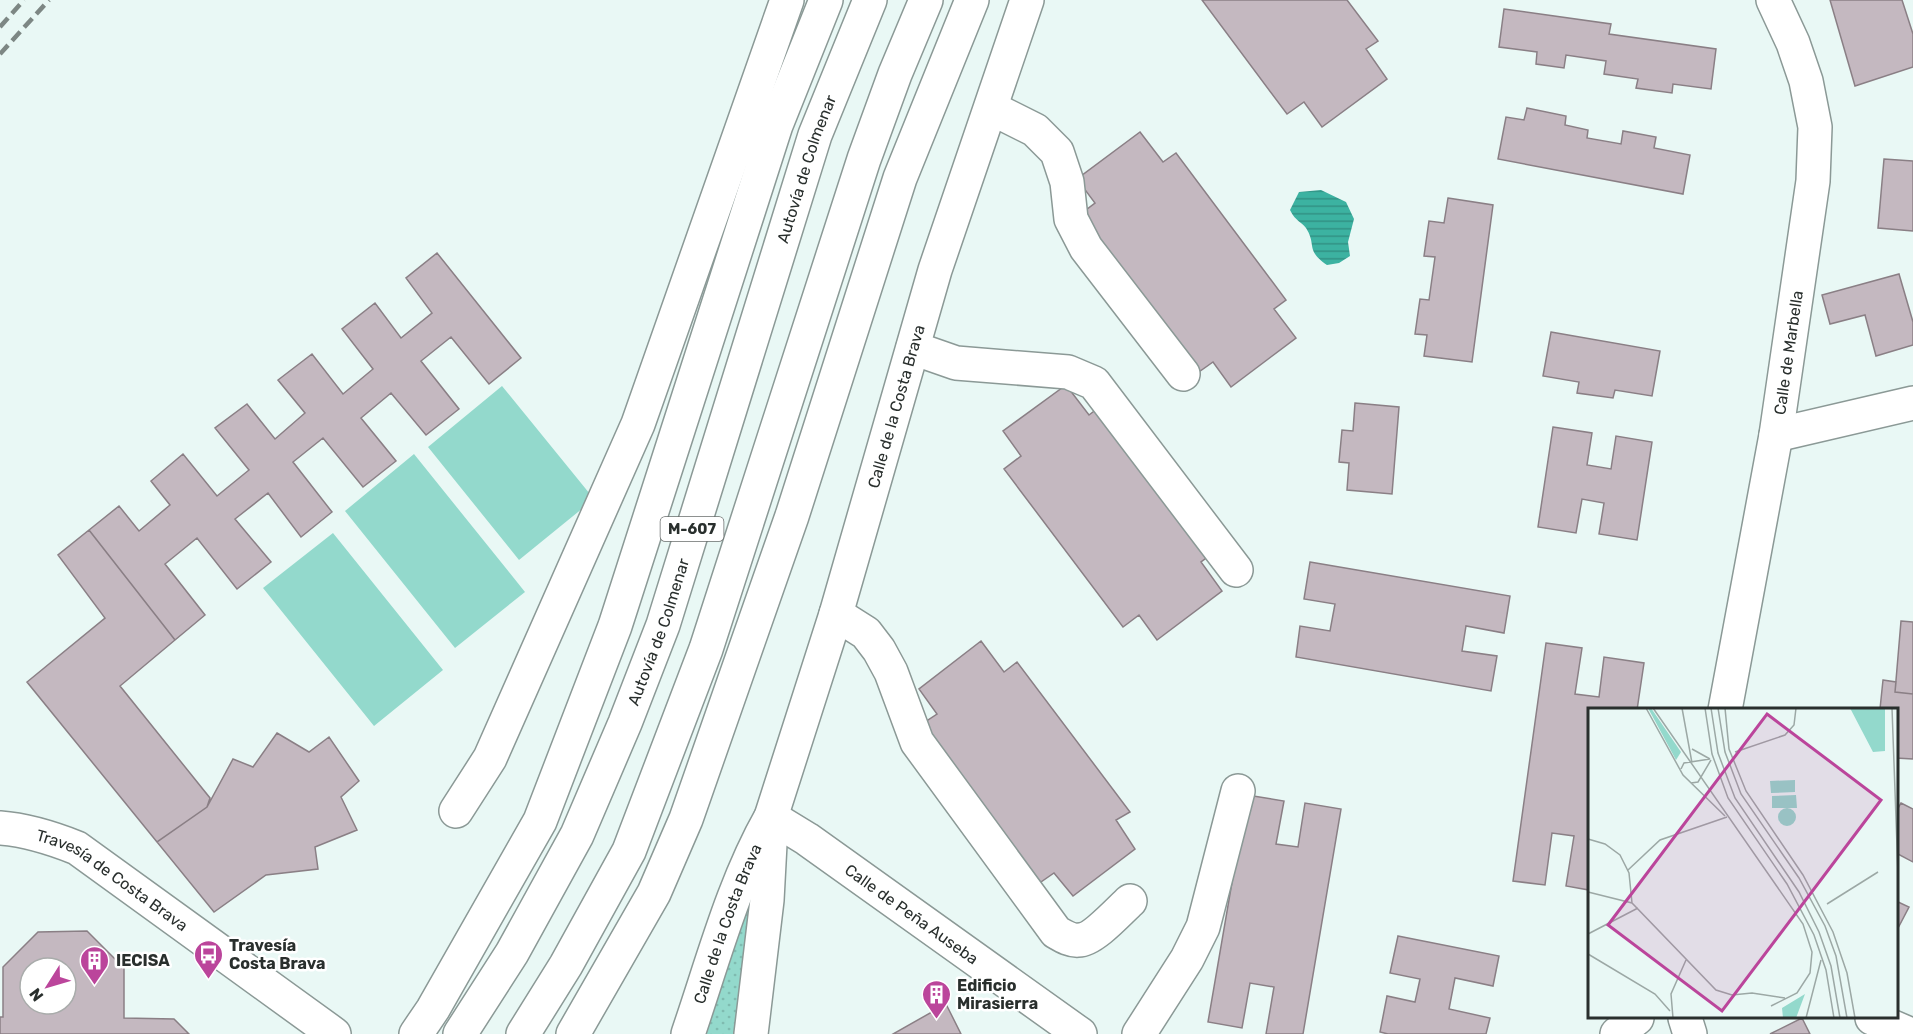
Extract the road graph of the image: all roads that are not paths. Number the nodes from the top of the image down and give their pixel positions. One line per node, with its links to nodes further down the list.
1 (787, 0): 19 (main road)
2 (826, 0): 27 (main road, M-607)
3 (870, 0): 28 (main road, Autovía de Colmenar / M-607)
4 (926, 0): 29 (main road, M-607)
5 (942, 0): 16 (main road)
6 (972, 0): 16 (main road)
7 (1027, 0): 9 (main road, Calle de la Costa Brava)
8 (1773, 0): 13 (main road, Calle de Marbella)
9 (991, 108): 10 (main road, Calle de la Costa Brava); 11 (main road)
10 (913, 348): 14 (main road); 15 (main road, Calle de la Costa Brava)
11 (1183, 374)
12 (1913, 403): 13 (main road)
13 (1776, 435): 17 (main road, Calle de Marbella)
14 (1236, 570)
15 (836, 614): 20 (main road, Calle de la Costa Brava); 22 (main road)
16 (740, 668): 30 (main road)
17 (1725, 708)
18 (1238, 791): 34 (main road)
19 (456, 811)
20 (771, 817): 31 (main road, Calle de la Costa Brava); 32 (main road, Calle de la Costa Brava); 33 (main road, Calle de Peña Auseba)
21 (0, 828): 26 (main road, Travesía de Costa Brava)
22 (1130, 902)
23 (1634, 1019): 35 (main road)
24 (1685, 1019): 36 (main road)
25 (1876, 1019): 37 (main road)
26 (334, 1034)
27 (416, 1034)
28 (460, 1034)
29 (523, 1034)
30 (573, 1034)
31 (688, 1034)
32 (751, 1034)
33 (1080, 1034)
34 (1138, 1034)
35 (1617, 1034)
36 (1689, 1034)
37 (1909, 1034)

